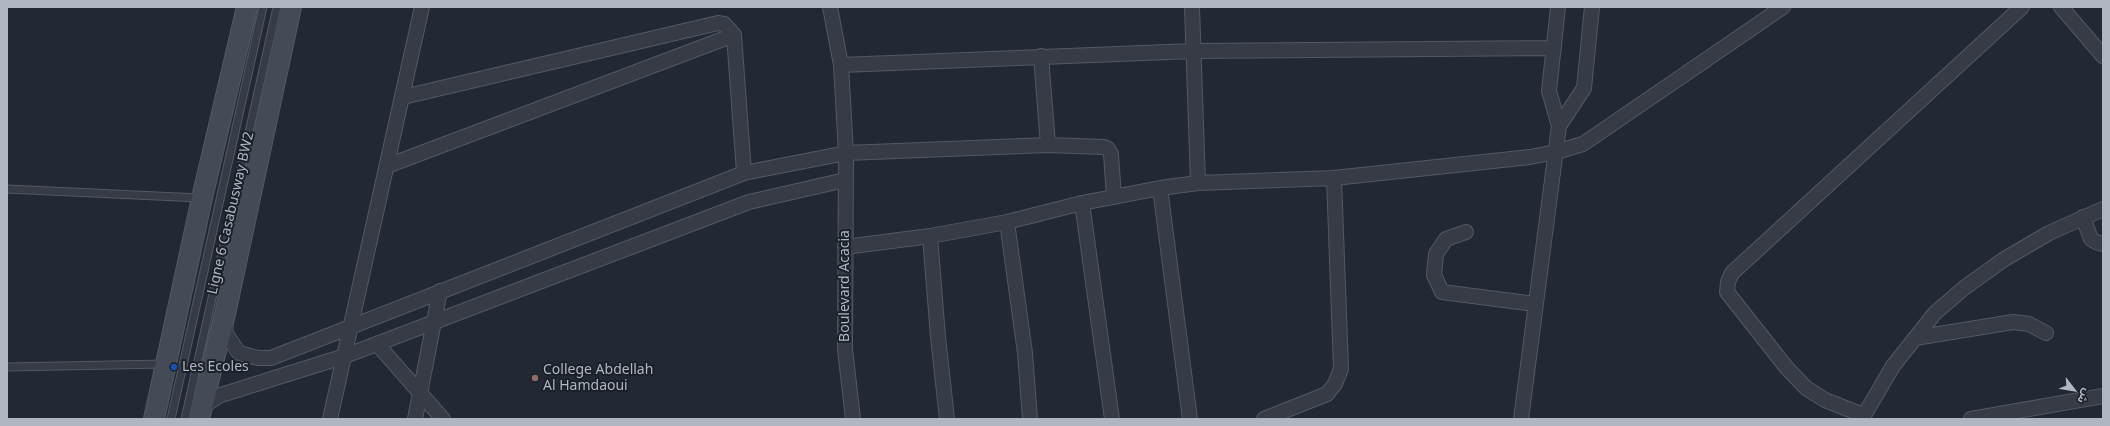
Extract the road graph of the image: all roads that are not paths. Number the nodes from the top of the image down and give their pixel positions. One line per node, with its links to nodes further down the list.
1 (247, 7): 32 (main road)
2 (263, 7): 58 (lane, Ligne 6 Casabusway BW2)
3 (277, 7): 59 (lane, Ligne 6 Casabusway BW2)
4 (291, 7): 43 (main road)
5 (422, 7): 19 (street)
6 (830, 7): 18 (street, Boulevard Acacia)
7 (1192, 7): 15 (street)
8 (1558, 7): 14 (street)
9 (1592, 7): 20 (street)
10 (1783, 7): 22 (street)
11 (2022, 7): 56 (street)
12 (2061, 7): 17 (street)
13 (734, 35): 19 (street); 24 (street); 25 (street)
14 (1554, 48): 15 (street); 20 (street)
15 (1193, 50): 16 (street); 28 (street)
16 (1041, 56): 18 (street); 21 (street)
17 (2103, 56)
18 (842, 65): 23 (street, Boulevard Acacia)
19 (403, 97): 24 (street)
20 (1559, 126): 22 (street)
21 (1048, 145): 23 (street); 31 (street)
22 (1556, 152): 26 (street); 42 (street)
23 (846, 153): 25 (street); 27 (street, Boulevard Acacia)
24 (387, 166): 45 (street)
25 (744, 174): 41 (street)
26 (1334, 178): 28 (street); 68 (street)
27 (845, 180): 40 (street, Boulevard Acacia); 44 (street)
28 (1198, 183): 30 (street)
29 (7, 188): 32 (lane)
30 (1160, 188): 31 (street); 67 (street)
31 (1114, 197): 33 (street)
32 (202, 198): 50 (main road)
33 (1082, 202): 36 (street); 66 (street)
34 (2103, 209): 35 (street)
35 (2083, 217): 39 (street); 47 (street)
36 (1007, 222): 38 (street); 65 (street)
37 (1466, 232): 42 (street)
38 (930, 236): 40 (street); 64 (street)
39 (2103, 244)
40 (844, 248): 63 (street, Boulevard Acacia)
41 (440, 291): 44 (street); 45 (street)
42 (1535, 304): 69 (street)
43 (225, 314): 45 (street); 54 (main road)
44 (434, 321): 48 (street); 52 (street)
45 (350, 328): 49 (street)
46 (2046, 333): 47 (street)
47 (1915, 338): 56 (street)
48 (377, 344): 49 (street); 52 (street)
49 (345, 356): 54 (street); 60 (street)
50 (165, 364): 51 (lane); 57 (main road)
51 (7, 367)
52 (421, 394): 61 (street); 62 (street)
53 (2103, 396): 55 (street)
54 (201, 412)
55 (2031, 414): 70 (street)
56 (1863, 417)
57 (154, 419)
58 (171, 419)
59 (184, 419)
60 (330, 419)
61 (415, 419)
62 (443, 419)
63 (853, 419)
64 (948, 419)
65 (1030, 419)
66 (1112, 419)
67 (1190, 419)
68 (1264, 419)
69 (1521, 419)
70 (1971, 419)

